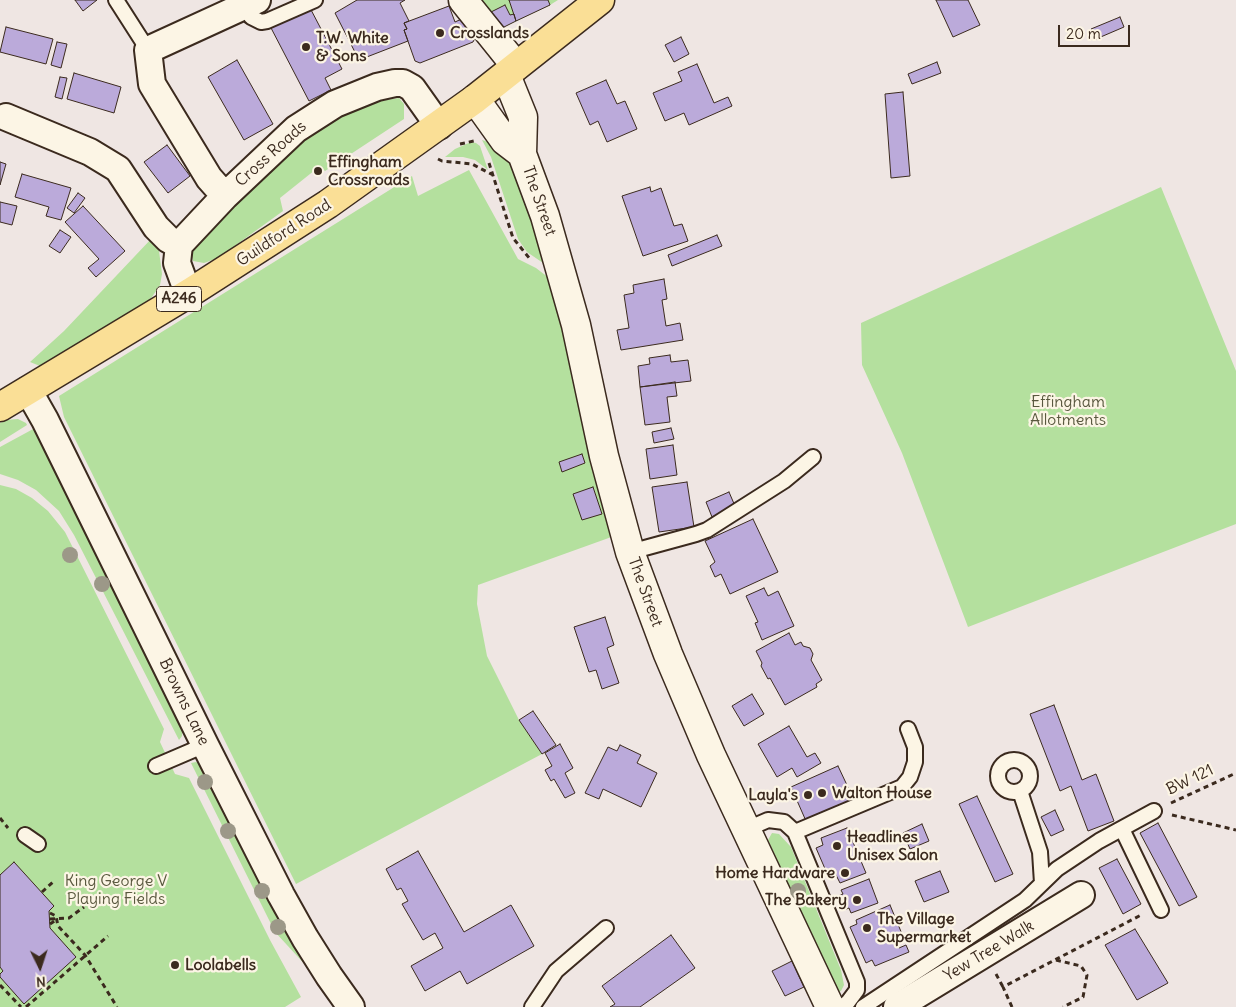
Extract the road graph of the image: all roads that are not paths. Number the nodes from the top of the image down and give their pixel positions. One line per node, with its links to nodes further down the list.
1 (116, 0): 6 (lane)
2 (316, 0): 5 (lane)
3 (463, 0): 7 (street, The Street)
4 (600, 0): 7 (main road, Guildford Road / A246)
5 (252, 2): 6 (street)
6 (148, 50): 12 (street)
7 (511, 70): 8 (main road, Guildford Road / A246); 11 (street, The Street)
8 (475, 99): 10 (main road, Guildford Road / A246); 11 (street, The Street)
9 (6, 117): 13 (street)
10 (446, 136): 12 (street, Cross Roads); 14 (main road, Guildford Road / A246)
11 (522, 154): 18 (street, The Street)
12 (225, 196): 13 (street, Cross Roads)
13 (179, 245): 14 (street)
14 (191, 292): 15 (main road, Guildford Road / A246)
15 (28, 390): 16 (main road, Guildford Road / A246); 20 (street, Browns Lane)
16 (0, 407)
17 (813, 457): 18 (lane)
18 (630, 552): 25 (street, The Street)
19 (908, 729): 26 (lane)
20 (205, 745): 21 (lane); 33 (street, Browns Lane)
21 (156, 766)
22 (1020, 791): 29 (lane)
23 (1154, 811): 24 (lane)
24 (1122, 829): 29 (lane); 31 (lane)
25 (745, 830): 26 (lane); 35 (street, The Street)
26 (795, 832): 36 (lane)
27 (25, 834): 28 (lane)
28 (38, 844)
29 (1042, 883): 37 (lane)
30 (1082, 895): 38 (street, Yew Tree Walk)
31 (1160, 908)
32 (606, 928): 34 (lane)
33 (351, 1007)
34 (532, 1007)
35 (830, 1007)
36 (842, 1007)
37 (863, 1007)
38 (897, 1007)

